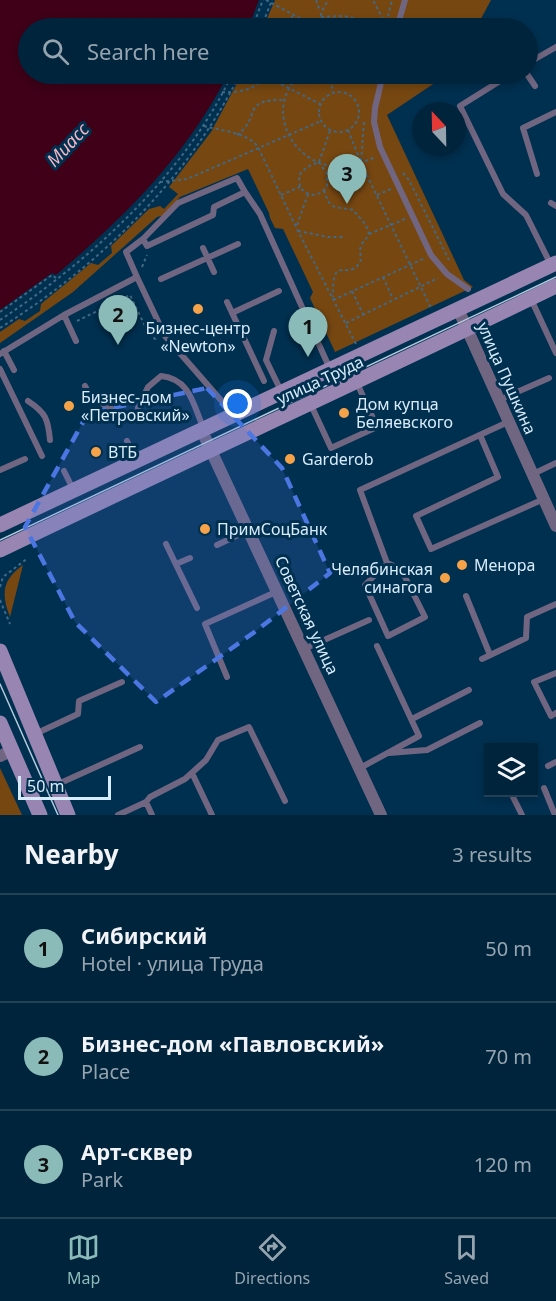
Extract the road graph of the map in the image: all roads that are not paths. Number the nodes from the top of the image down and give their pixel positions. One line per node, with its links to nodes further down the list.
1 (405, 0): 2 (lane)
2 (400, 18)
3 (556, 47): 4 (lane)
4 (538, 57)
5 (381, 84): 19 (lane)
6 (495, 84): 14 (lane)
7 (556, 112): 8 (lane)
8 (537, 174)
9 (245, 192): 10 (lane); 10 (lane); 32 (lane)
10 (143, 239): 16 (lane)
11 (238, 244): 13 (lane)
12 (203, 248): 13 (lane)
13 (207, 258): 15 (lane); 17 (lane)
14 (553, 264): 23 (main road, улица Труда)
15 (213, 272)
16 (137, 278): 25 (lane); 44 (lane)
17 (161, 279)
18 (556, 286): 21 (main road, улица Труда)
19 (468, 289)
20 (279, 291): 24 (lane)
21 (531, 298): 26 (main road, улица Труда); 30 (lane)
22 (227, 302): 24 (lane)
23 (458, 309): 26 (street, улица Пушкина); 32 (main road, улица Труда)
24 (232, 313): 35 (lane)
25 (64, 315): 28 (lane); 29 (lane)
26 (467, 328): 36 (main road, улица Труда); 39 (street, улица Пушкина)
27 (274, 331): 38 (lane)
28 (76, 341)
29 (2, 352): 33 (lane)
30 (556, 353)
31 (0, 369): 51 (lane)
32 (330, 369): 38 (main road, улица Труда)
33 (14, 370)
34 (549, 378): 39 (lane)
35 (264, 381)
36 (356, 382): 41 (main road, улица Труда); 41 (lane)
37 (85, 386): 43 (lane)
38 (281, 391): 44 (main road, улица Труда)
39 (499, 400): 45 (street, улица Пушкина)
40 (28, 401): 48 (lane)
41 (311, 404): 50 (main road, улица Труда)
42 (138, 408): 46 (lane)
43 (112, 409)
44 (234, 414): 46 (main road, улица Труда)
45 (509, 422): 47 (lane); 57 (street, улица Пушкина)
46 (202, 428): 50 (street, Советская улица); 53 (main road, улица Труда)
47 (480, 435): 59 (lane); 67 (lane)
48 (50, 440)
49 (127, 441): 53 (lane)
50 (210, 449): 62 (street, Советская улица); 65 (main road, улица Труда)
51 (42, 456)
52 (25, 459): 55 (lane)
53 (136, 460): 58 (main road, улица Труда)
54 (556, 463): 57 (lane)
55 (0, 470)
56 (64, 471): 58 (lane)
57 (533, 474): 59 (street, улица Пушкина)
58 (74, 491): 60 (main road, улица Труда)
59 (549, 503): 61 (street, улица Пушкина)
60 (0, 525)
61 (556, 526)
62 (249, 530): 64 (lane); 69 (street, Советская улица)
63 (166, 544): 68 (lane)
64 (217, 545)
65 (0, 550)
66 (190, 558): 68 (lane)
67 (387, 563): 67 (lane)
68 (176, 564): 72 (lane)
69 (278, 591): 75 (street, Советская улица); 80 (lane)
70 (465, 596): 77 (lane)
71 (556, 604): 77 (lane)
72 (197, 608)
73 (369, 620): 75 (lane)
74 (376, 646): 84 (lane)
75 (304, 650): 93 (street, Советская улица)
76 (0, 651): 87 (main road)
77 (490, 655): 78 (lane)
78 (482, 659)
79 (556, 673): 83 (lane)
80 (227, 677)
81 (122, 682): 87 (lane)
82 (470, 690): 84 (lane)
83 (556, 713)
84 (412, 719): 90 (lane)
85 (0, 723): 89 (main road)
86 (480, 723): 90 (lane)
87 (35, 735): 95 (main road)
88 (140, 747): 95 (lane)
89 (6, 753): 100 (main road)
90 (386, 754): 93 (lane)
91 (556, 762): 92 (lane)
92 (548, 766)
93 (359, 768): 105 (street, Советская улица)
94 (192, 772): 98 (lane); 99 (lane); 104 (lane)
95 (56, 785): 101 (main road)
96 (544, 788): 107 (lane)
97 (513, 797): 106 (lane)
98 (285, 801)
99 (146, 802): 102 (lane); 103 (lane)
100 (40, 815)
101 (68, 815)
102 (118, 815)
103 (152, 815)
104 (212, 815)
105 (381, 815)
106 (522, 815)
107 (555, 815)

